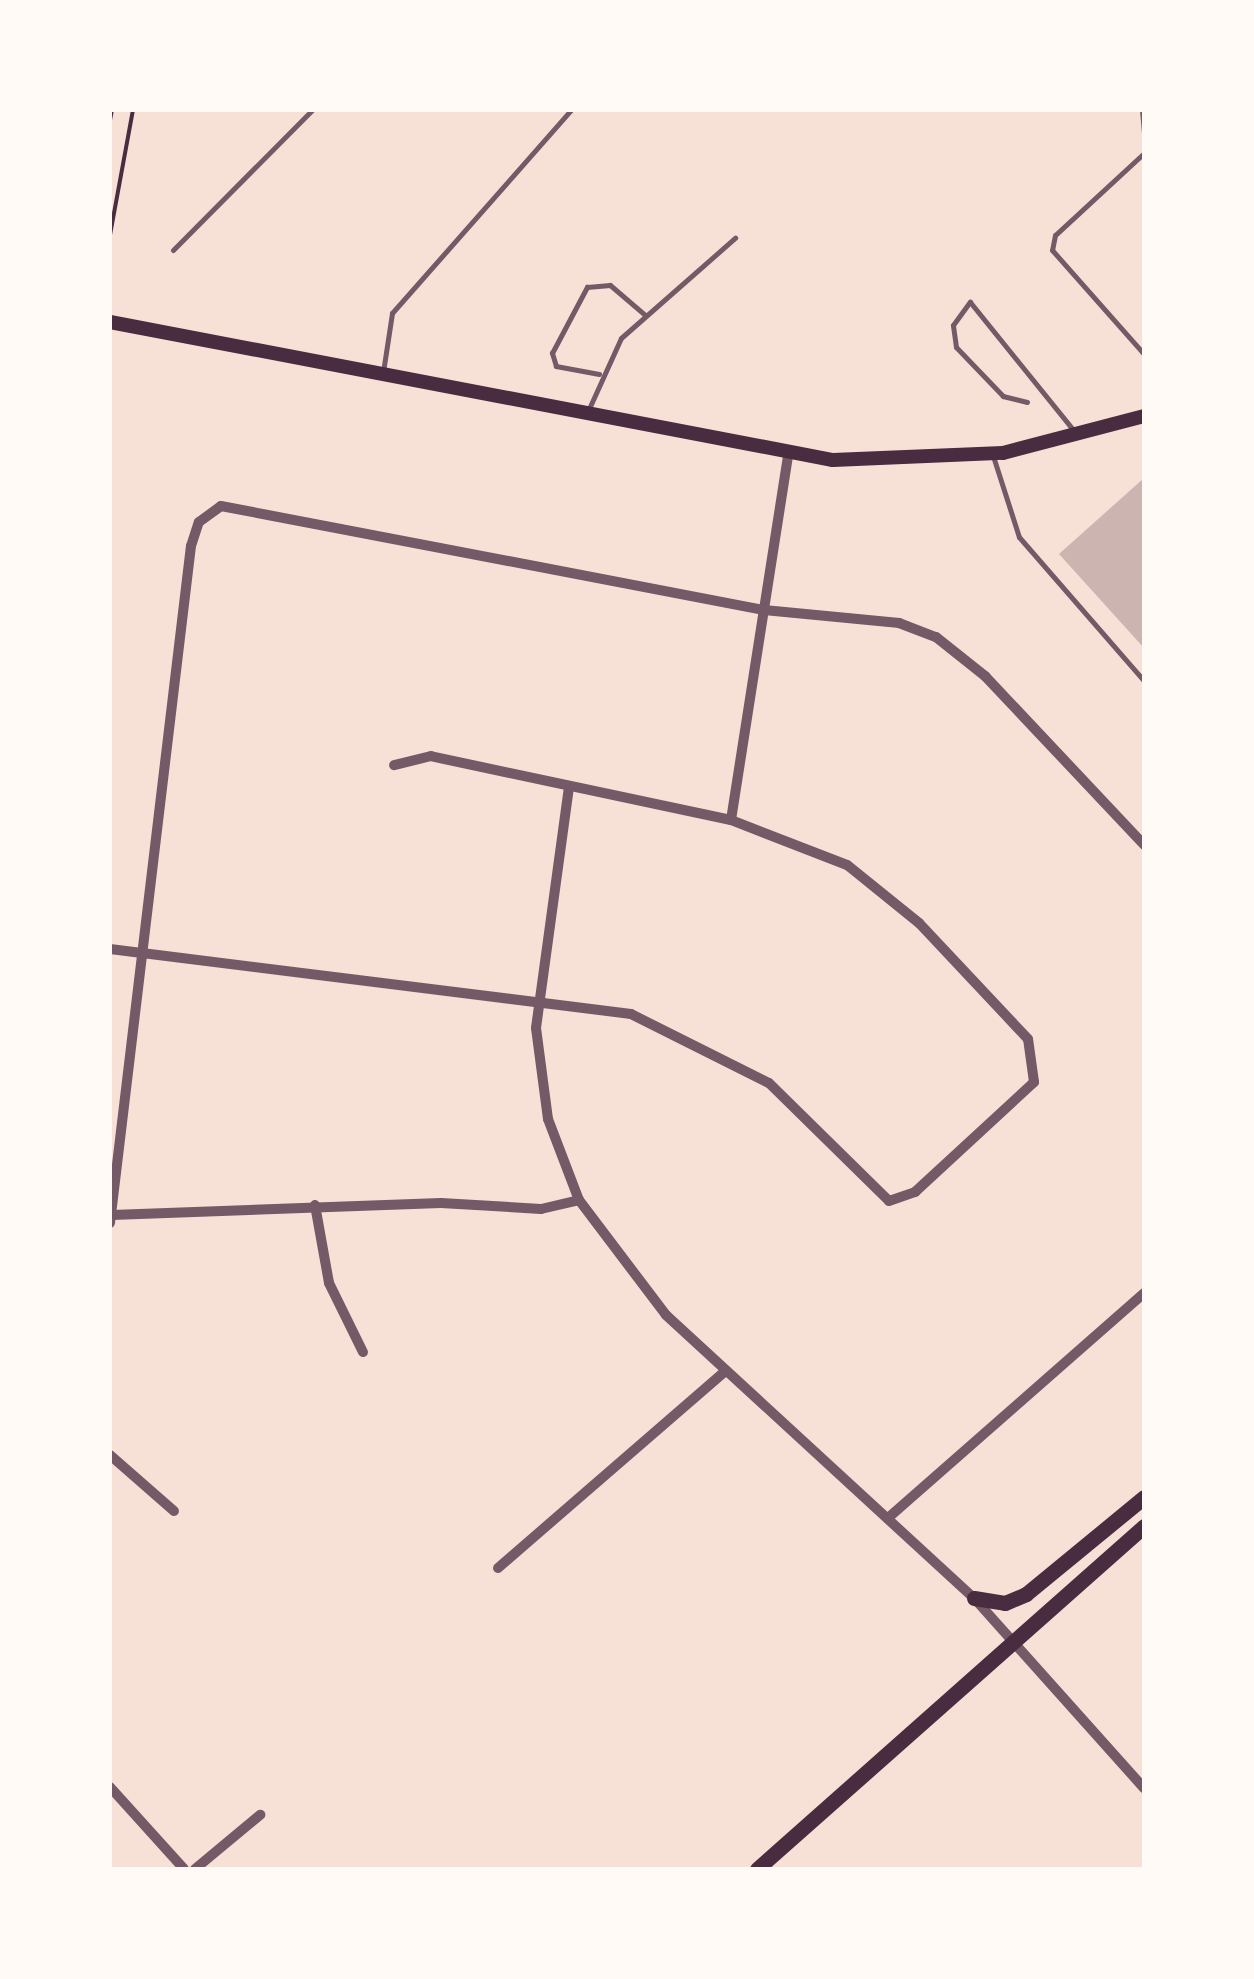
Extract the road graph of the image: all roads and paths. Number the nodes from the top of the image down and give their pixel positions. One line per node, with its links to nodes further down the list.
1 (112, 110): 6 (path)
2 (134, 110): 9 (path)
3 (312, 110): 11 (lane)
4 (571, 110): 18 (lane)
5 (1142, 110): 7 (lane)
6 (110, 120)
7 (1144, 134)
8 (1144, 153): 15 (lane)
9 (110, 235)
10 (735, 238): 12 (lane)
11 (173, 250)
12 (646, 316): 17 (lane); 17 (lane)
13 (110, 322): 18 (main road)
14 (1144, 334): 15 (lane)
15 (1134, 343): 16 (lane)
16 (1144, 354)
17 (599, 374): 20 (lane)
18 (382, 375): 20 (main road)
19 (1027, 402): 22 (lane)
20 (586, 416): 24 (main road)
21 (1144, 416): 22 (main road)
22 (1078, 438): 23 (main road)
23 (992, 454): 24 (main road); 26 (lane)
24 (788, 455): 25 (street)
25 (764, 610): 29 (street); 30 (street); 32 (street)
26 (1144, 681)
27 (394, 766): 28 (street)
28 (569, 787): 29 (street); 33 (street)
29 (731, 820): 33 (street)
30 (1144, 846)
31 (110, 949): 32 (street)
32 (145, 953): 33 (street); 36 (street)
33 (538, 1002): 34 (street)
34 (580, 1200): 35 (street); 39 (street)
35 (315, 1205): 36 (street); 38 (street)
36 (111, 1219)
37 (1144, 1293): 43 (street)
38 (362, 1352)
39 (723, 1373): 43 (street); 45 (street)
40 (110, 1455): 42 (street)
41 (1144, 1497): 46 (main road)
42 (174, 1511)
43 (888, 1518): 46 (street)
44 (1144, 1526): 47 (main road)
45 (498, 1568)
46 (974, 1598): 47 (street)
47 (1013, 1642): 49 (street); 53 (main road)
48 (110, 1787): 51 (street)
49 (1144, 1788)
50 (260, 1816): 52 (street)
51 (184, 1869)
52 (195, 1869)
53 (757, 1869)

